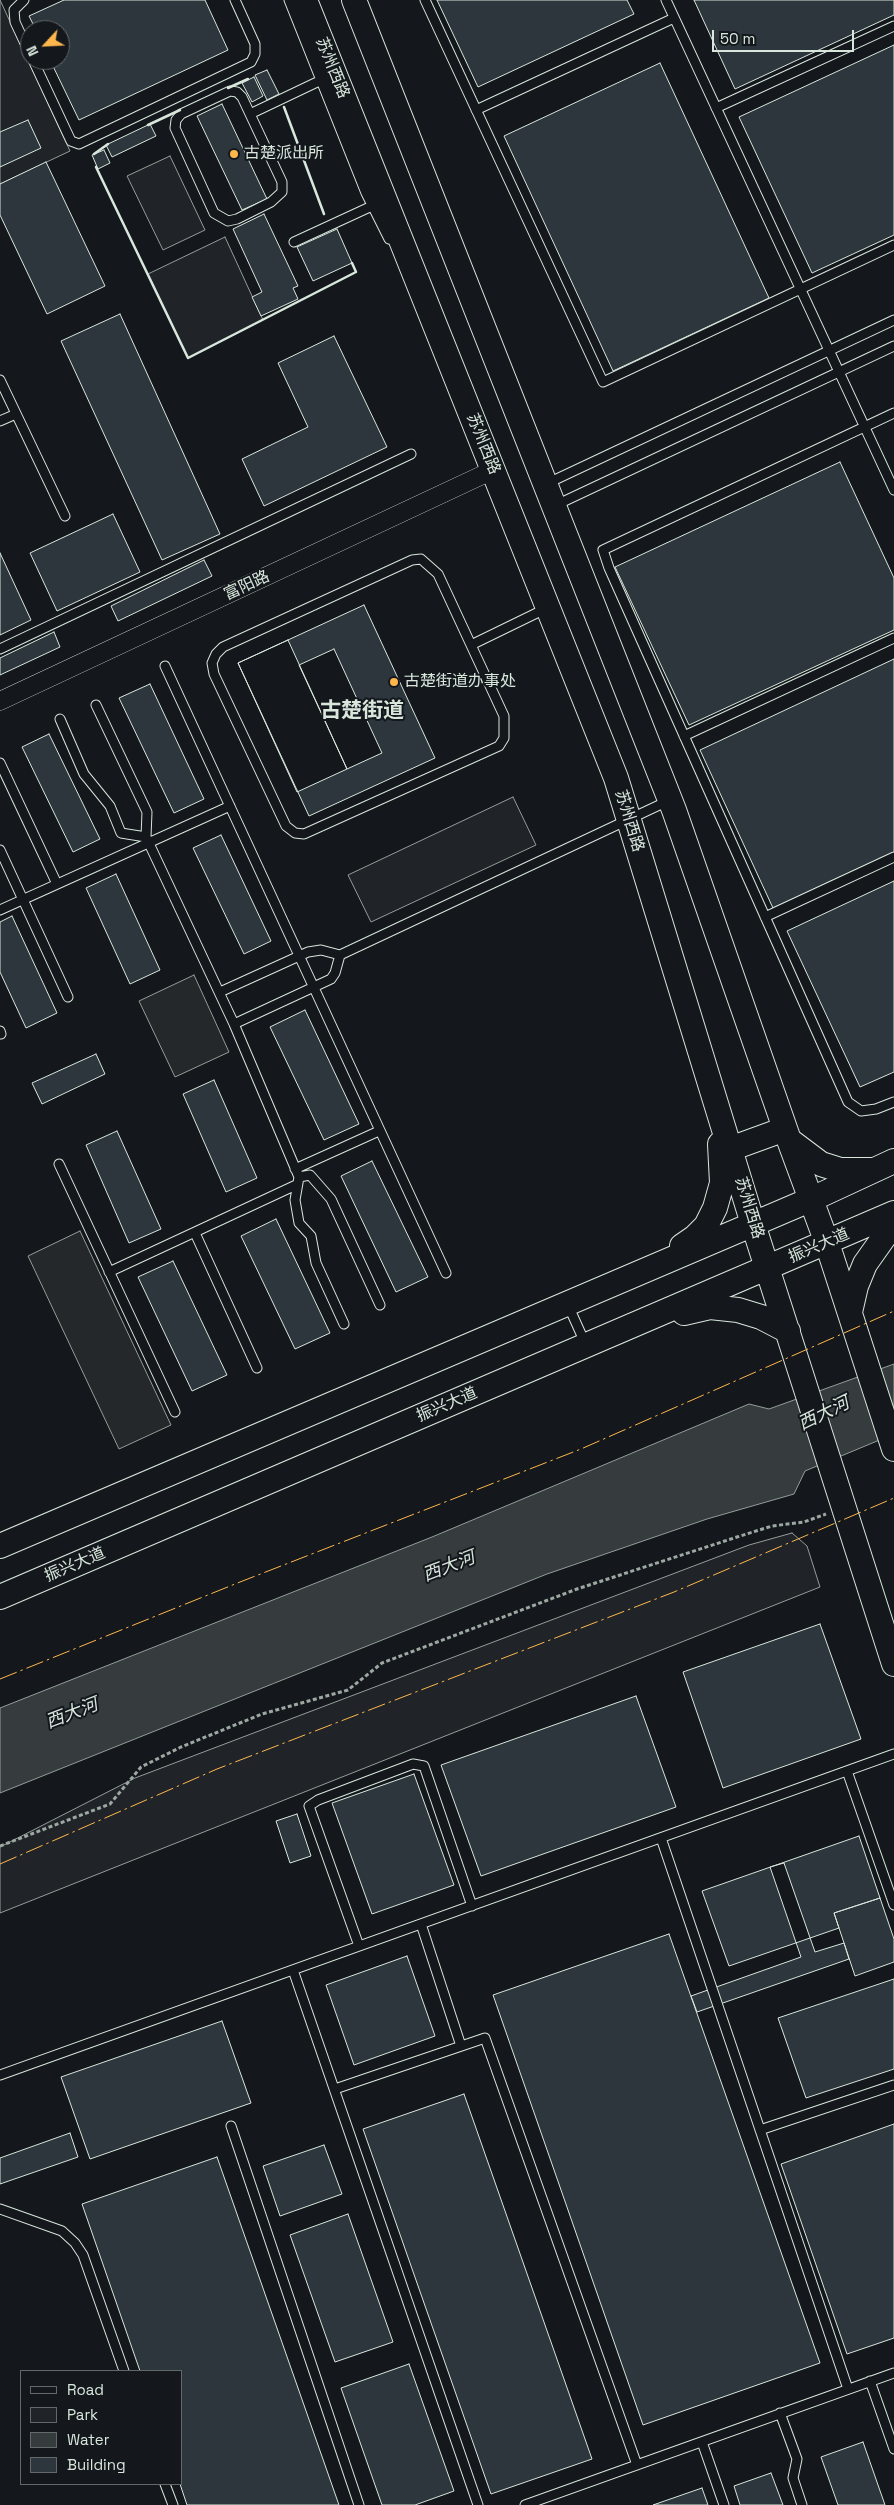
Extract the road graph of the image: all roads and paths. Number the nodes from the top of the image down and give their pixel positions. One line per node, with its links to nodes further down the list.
1 (24, 0): 10 (lane)
2 (235, 0): 11 (lane)
3 (289, 0): 12 (lane)
4 (305, 0): 12 (main road, 苏州西路)
5 (354, 0): 32 (main road)
6 (425, 0): 14 (lane)
7 (666, 0): 8 (lane)
8 (674, 18): 13 (lane); 14 (lane)
9 (894, 26): 13 (lane)
10 (20, 33)
11 (38, 70)
12 (328, 77): 15 (lane); 16 (lane); 19 (main road, 苏州西路)
13 (716, 108): 20 (lane)
14 (476, 110): 20 (lane)
15 (250, 114): 15 (lane)
16 (372, 206): 17 (lane); 19 (lane)
17 (294, 242)
18 (894, 245): 20 (lane)
19 (418, 281): 31 (main road, 苏州西路)
20 (801, 289): 23 (lane)
21 (894, 320): 23 (lane)
22 (894, 346): 24 (lane)
23 (830, 351): 24 (lane); 32 (lane)
24 (839, 372): 29 (lane); 34 (lane)
25 (0, 380): 27 (lane)
26 (894, 413): 29 (lane)
27 (16, 414): 28 (lane); 35 (lane)
28 (0, 421)
29 (865, 427): 33 (lane); 44 (lane)
30 (411, 454): 39 (lane)
31 (493, 470): 36 (main road, 苏州西路); 41 (street, 富阳路)
32 (545, 484): 34 (main road)
33 (894, 490)
34 (554, 506): 46 (main road)
35 (65, 516)
36 (548, 608): 38 (lane); 48 (main road, 苏州西路)
37 (894, 638): 44 (lane)
38 (471, 645): 38 (lane)
39 (0, 649)
40 (165, 666): 47 (lane)
41 (0, 701)
42 (96, 705): 49 (lane)
43 (60, 719): 49 (lane)
44 (684, 736): 55 (lane)
45 (0, 763): 52 (lane)
46 (670, 800): 48 (lane); 65 (main road)
47 (230, 806): 49 (lane); 57 (lane)
48 (629, 819): 56 (lane); 63 (main road, 苏州西路)
49 (147, 840): 52 (lane); 59 (lane)
50 (0, 850): 53 (lane)
51 (894, 857): 55 (lane)
52 (56, 884): 53 (lane)
53 (23, 899): 54 (lane); 60 (lane)
54 (0, 910)
55 (765, 918): 62 (lane)
56 (340, 954): 57 (lane); 58 (lane)
57 (300, 956): 58 (lane); 59 (lane)
58 (314, 988): 61 (lane); 64 (lane)
59 (220, 992): 61 (lane)
60 (68, 997)
61 (234, 1024): 69 (lane)
62 (894, 1102)
63 (718, 1108): 66 (main road, 苏州西路); 77 (main road)
64 (379, 1131): 69 (lane); 79 (lane)
65 (787, 1135): 66 (main road); 68 (main road); 70 (main road)
66 (730, 1149): 73 (main road, 苏州西路)
67 (59, 1164): 78 (lane)
68 (884, 1166): 70 (main road)
69 (297, 1177): 74 (lane); 81 (lane); 84 (lane)
70 (812, 1199): 73 (main road); 75 (main road)
71 (894, 1213): 75 (main road, 振兴大道)
72 (894, 1223): 83 (main road)
73 (753, 1224): 76 (main road, 苏州西路); 77 (main road)
74 (195, 1232): 78 (lane); 87 (lane)
75 (828, 1243): 76 (main road, 振兴大道); 83 (main road)
76 (767, 1268): 82 (main road, 振兴大道); 85 (main road, 苏州西路)
77 (644, 1270): 80 (main road)
78 (109, 1272): 88 (lane)
79 (446, 1273)
80 (568, 1303): 86 (lane); 91 (main road)
81 (380, 1306)
82 (640, 1322): 85 (main road); 86 (main road, 振兴大道)
83 (854, 1323): 89 (main road)
84 (344, 1324)
85 (791, 1340): 90 (main road, 苏州西路)
86 (586, 1346): 92 (main road, 振兴大道)
87 (257, 1368)
88 (175, 1412)
89 (894, 1449)
90 (843, 1500): 93 (main road, 苏州西路); 97 (path)
91 (0, 1546)
92 (0, 1597)
93 (894, 1664)
94 (894, 1754): 95 (lane)
95 (847, 1771): 96 (lane); 98 (lane)
96 (661, 1838): 99 (lane); 108 (lane)
97 (0, 1846)
98 (894, 1905)
99 (472, 1906): 100 (lane); 101 (lane)
100 (421, 1924): 101 (lane); 103 (lane)
101 (359, 1946): 102 (lane)
102 (293, 1970): 104 (lane); 106 (lane)
103 (461, 2046): 106 (lane); 117 (lane)
104 (0, 2075)
105 (894, 2085): 108 (lane)
106 (335, 2089): 121 (lane)
107 (231, 2126): 120 (lane)
108 (760, 2130): 113 (lane)
109 (0, 2209): 110 (lane)
110 (124, 2370)
111 (894, 2373): 112 (lane)
112 (870, 2381): 113 (lane); 116 (lane)
113 (848, 2389): 114 (lane)
114 (780, 2414): 115 (lane); 124 (lane)
115 (702, 2442): 117 (lane); 123 (lane)
116 (894, 2449)
117 (637, 2465): 122 (lane)
118 (165, 2485): 119 (lane)
119 (173, 2505)
120 (359, 2505)
121 (478, 2505)
122 (525, 2505)
123 (724, 2505)
124 (802, 2505)

